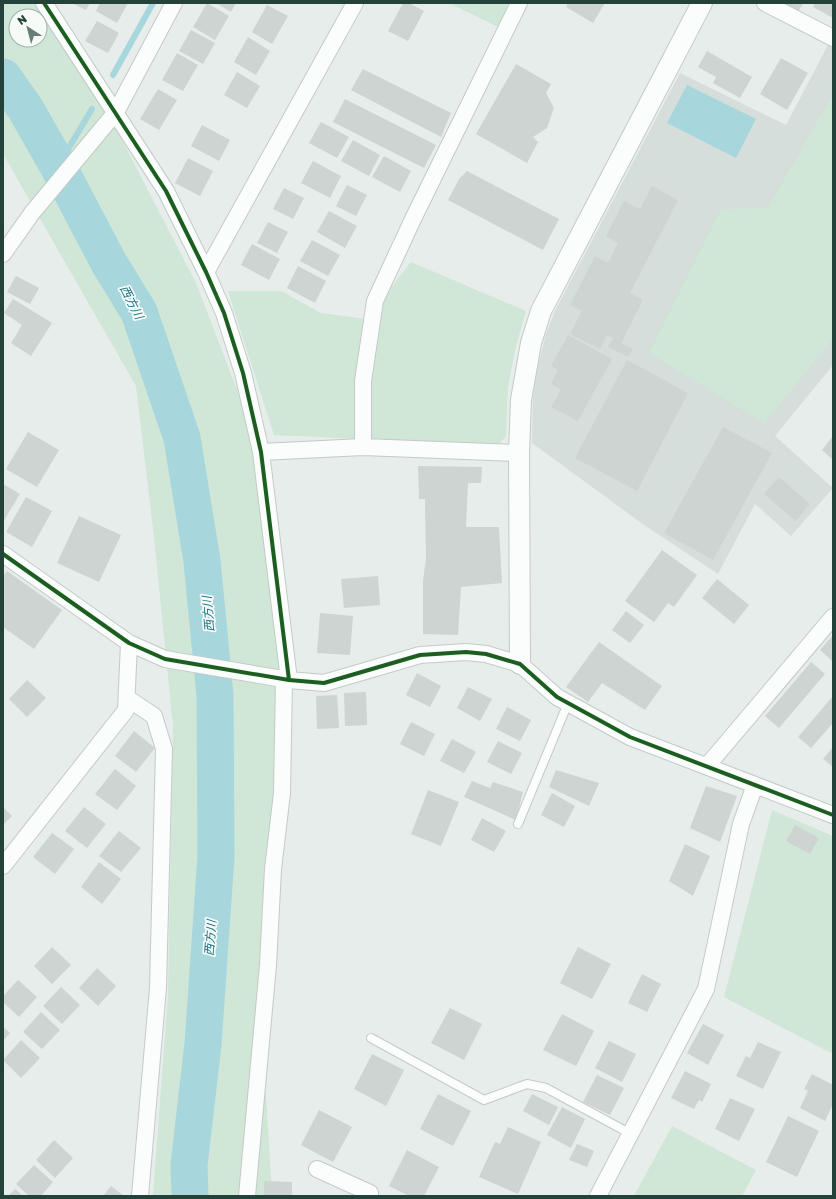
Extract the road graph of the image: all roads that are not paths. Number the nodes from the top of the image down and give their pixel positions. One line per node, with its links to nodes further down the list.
1 (44, 3): 8 (street)
2 (174, 3): 8 (street)
3 (355, 3): 10 (street)
4 (519, 3): 11 (street)
5 (702, 3): 13 (street)
6 (765, 3): 7 (street)
7 (833, 38)
8 (116, 112): 9 (street); 10 (street)
9 (3, 254)
10 (206, 272): 12 (street)
11 (363, 447): 12 (street); 13 (street)
12 (261, 452): 18 (street)
13 (519, 453): 17 (street)
14 (3, 554): 16 (street)
15 (833, 617): 21 (street)
16 (129, 643): 18 (street); 19 (street)
17 (520, 664): 18 (street); 20 (street)
18 (286, 679): 31 (street)
19 (127, 698): 25 (street); 30 (street)
20 (568, 703): 21 (street); 24 (lane)
21 (707, 766): 22 (street)
22 (755, 785): 23 (street); 27 (street)
23 (833, 815)
24 (518, 824)
25 (3, 866)
26 (371, 1038): 27 (lane)
27 (631, 1134): 32 (street)
28 (317, 1169): 29 (street)
29 (372, 1195)
30 (140, 1196)
31 (247, 1196)
32 (598, 1196)

